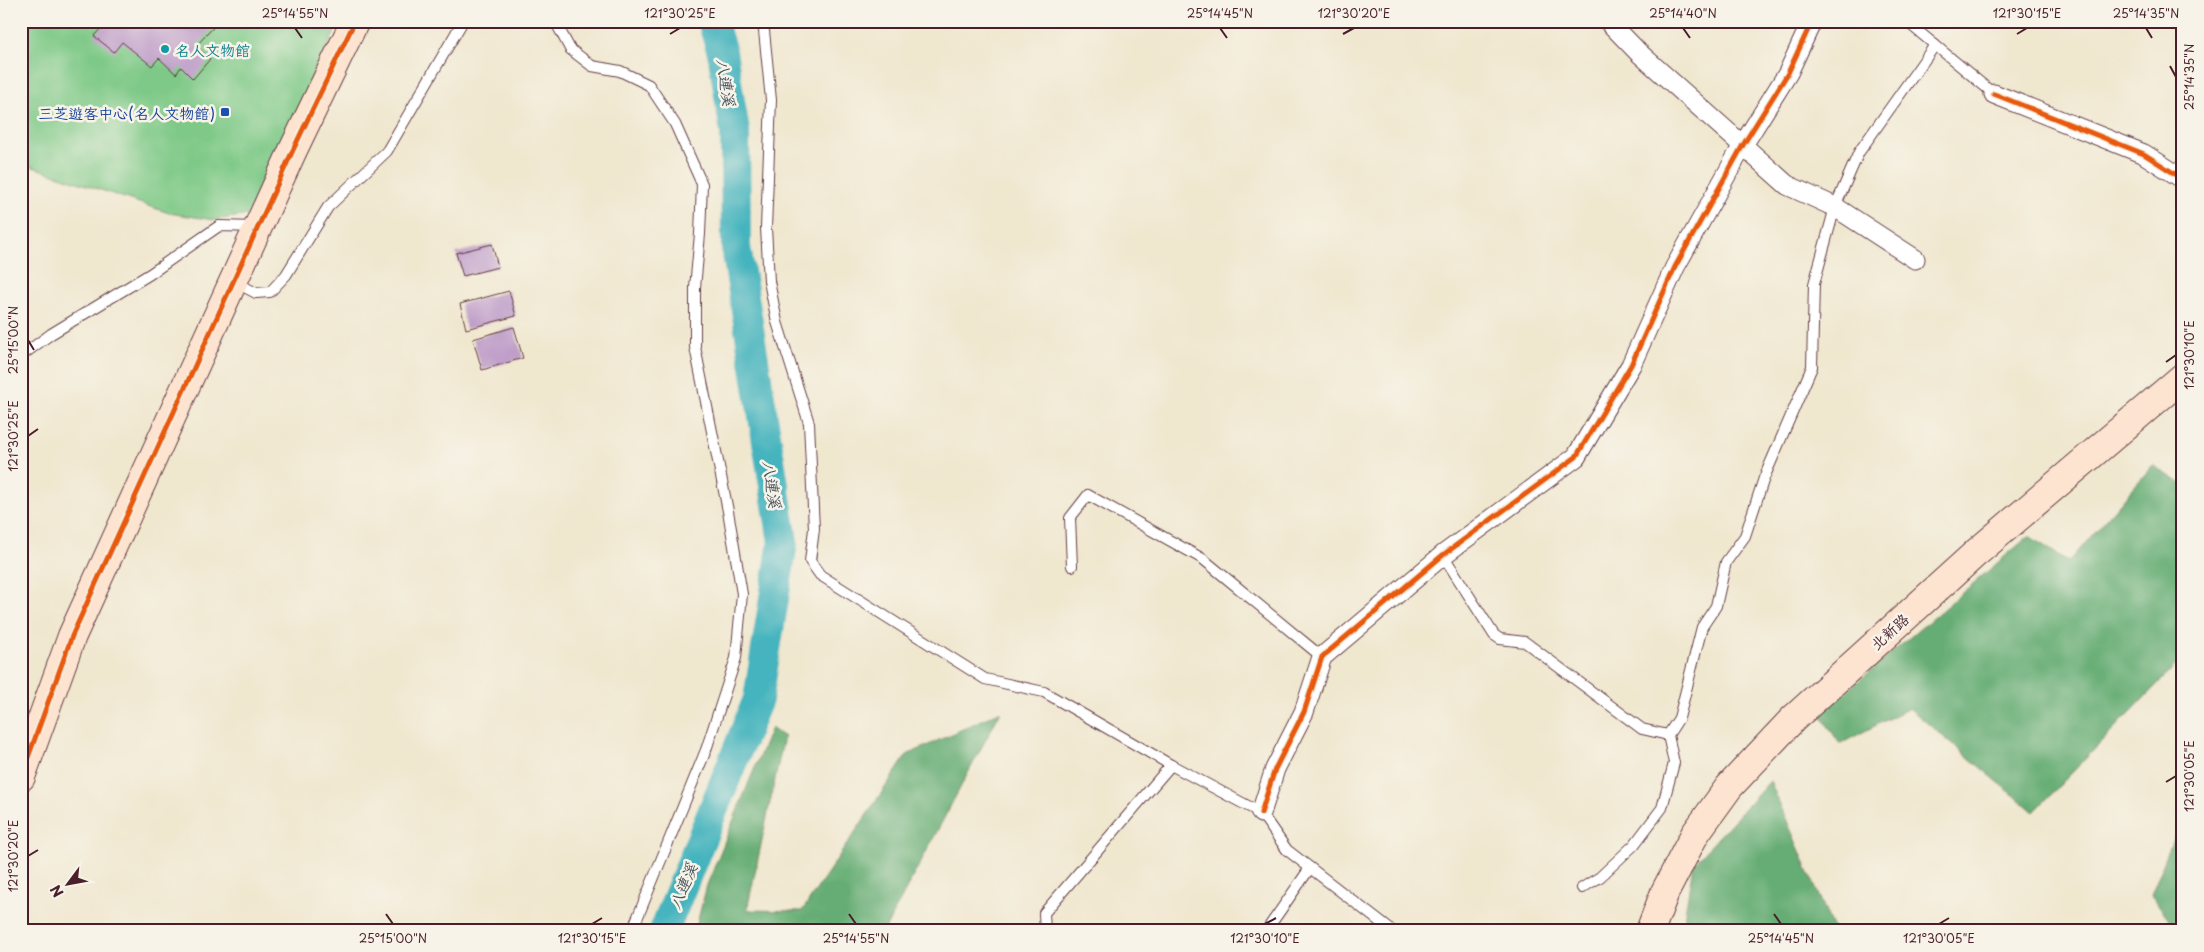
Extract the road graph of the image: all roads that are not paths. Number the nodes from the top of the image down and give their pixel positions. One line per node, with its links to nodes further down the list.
1 (355, 21): 13 (street)
2 (463, 21): 15 (lane)
3 (555, 21): 27 (lane)
4 (763, 21): 22 (lane)
5 (1812, 21): 10 (street)
6 (1906, 21): 8 (lane)
7 (1609, 22): 10 (street)
8 (1935, 45): 9 (lane); 12 (lane)
9 (1994, 94): 11 (street)
10 (1743, 145): 12 (street); 18 (street)
11 (2183, 179)
12 (1835, 207): 14 (street); 21 (lane)
13 (258, 227): 15 (street); 16 (lane)
14 (1915, 259)
15 (234, 282): 23 (street)
16 (21, 356)
17 (2183, 376): 31 (street, 北新路)
18 (1443, 555): 20 (street); 21 (lane)
19 (1072, 566): 20 (lane)
20 (1322, 657): 24 (street)
21 (1668, 735): 26 (lane)
22 (1171, 765): 24 (lane); 28 (lane)
23 (21, 777)
24 (1261, 813): 25 (lane)
25 (1310, 868): 29 (lane); 30 (lane)
26 (1582, 888)
27 (632, 931)
28 (1045, 931)
29 (1266, 931)
30 (1392, 931)
31 (1650, 931)

